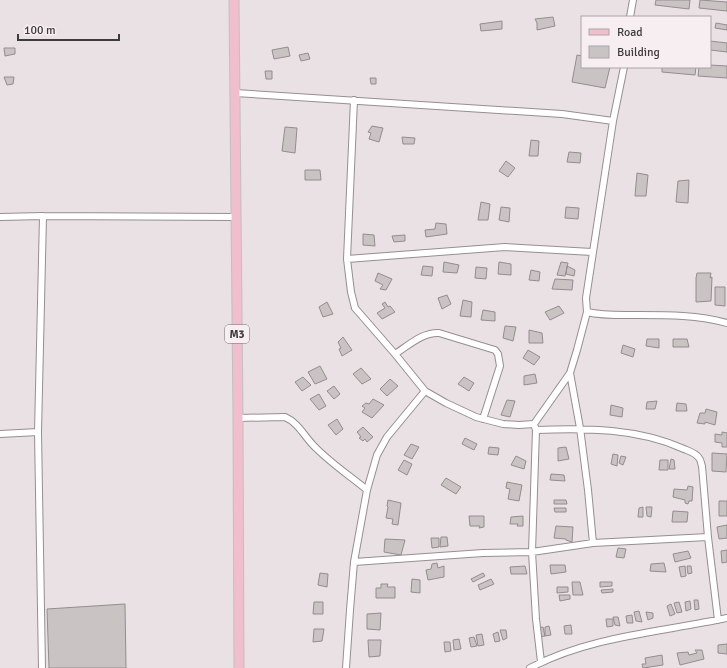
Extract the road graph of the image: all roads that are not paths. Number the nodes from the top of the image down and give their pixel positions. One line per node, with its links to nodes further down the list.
1 (234, 0): 5 (main road, M3)
2 (633, 0): 3 (street)
3 (630, 16)
4 (624, 68): 7 (street)
5 (235, 93): 6 (street); 9 (main road, M3)
6 (354, 100): 7 (street); 12 (street)
7 (612, 121): 11 (street)
8 (43, 216): 9 (street); 10 (street); 23 (street)
9 (236, 216): 18 (main road, M3)
10 (0, 217)
11 (592, 252): 12 (street); 13 (street)
12 (347, 260): 15 (street)
13 (587, 312): 14 (street); 16 (street)
14 (727, 323)
15 (395, 354): 17 (street); 19 (street)
16 (570, 373): 20 (street); 21 (street)
17 (425, 391): 19 (street); 25 (street)
18 (238, 418): 25 (street); 34 (main road, M3)
19 (483, 418): 20 (street)
20 (534, 424): 22 (street)
21 (580, 428): 22 (street); 26 (street); 27 (street)
22 (536, 430): 28 (street)
23 (38, 432): 24 (street); 33 (street)
24 (0, 434)
25 (367, 490): 29 (street)
26 (708, 537): 27 (street); 31 (street)
27 (593, 543): 28 (street)
28 (532, 552): 29 (street); 32 (street)
29 (354, 562): 35 (street)
30 (727, 618): 31 (street)
31 (718, 620): 32 (street)
32 (541, 662): 36 (street)
33 (42, 668)
34 (239, 668)
35 (346, 668)
36 (530, 668)

